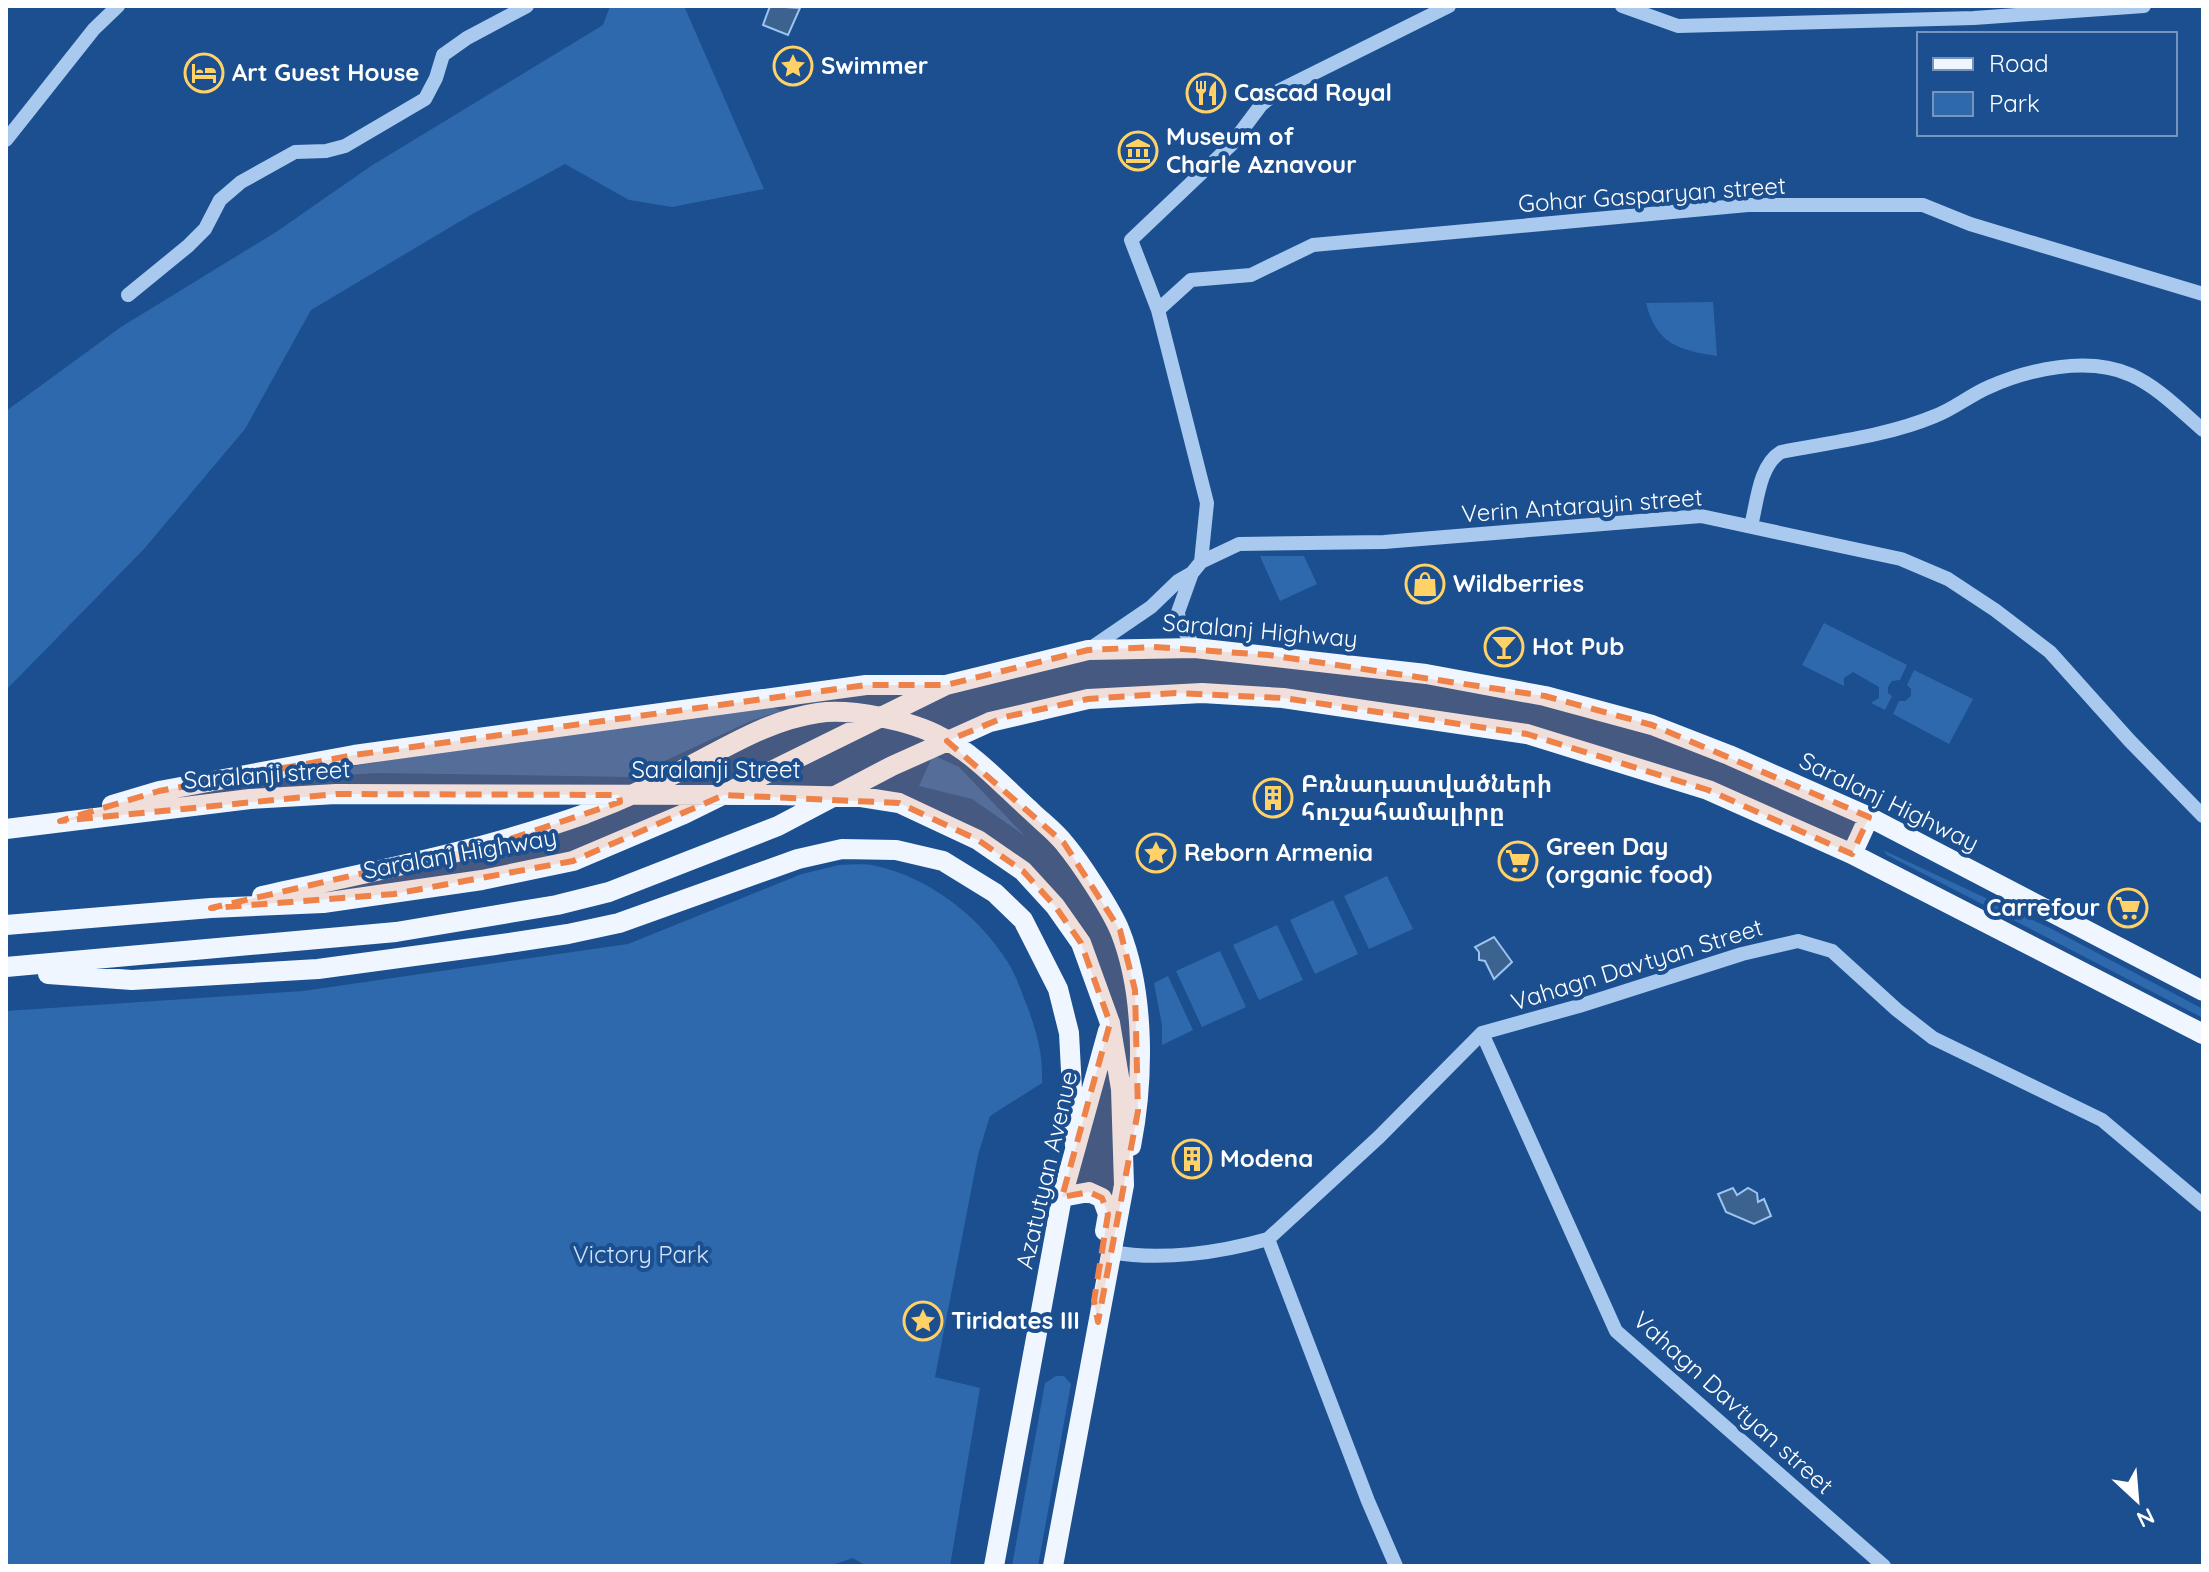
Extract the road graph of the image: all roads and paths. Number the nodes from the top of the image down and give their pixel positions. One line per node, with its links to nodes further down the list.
1 (118, 6): 6 (street)
2 (527, 6): 8 (street)
3 (1449, 6): 10 (street)
4 (1622, 6): 5 (street)
5 (2144, 6)
6 (6, 140)
7 (2198, 293): 9 (street); 10 (street, Gohar Gasparyan street)
8 (128, 295)
9 (2203, 304)
10 (1158, 310): 13 (street)
11 (2203, 430): 12 (street)
12 (1751, 526): 13 (street, Verin Antarayin street); 19 (street, Verin Antarayin street)
13 (1197, 568): 14 (street); 15 (street, Verin Antarayin street)
14 (1195, 648): 15 (main road, Saralanj Highway); 20 (main road, Saralanj Highway)
15 (1088, 650): 16 (main road, Saralanj Highway)
16 (946, 685): 21 (main road); 24 (main road, Saralanj Highway)
17 (532, 795): 18 (main road, Saralanji Street); 21 (main road, Saralanji street)
18 (899, 803): 28 (main road, Azatutyan Avenue)
19 (2203, 816)
20 (1869, 817): 23 (main road); 27 (main road, Saralanj Highway)
21 (60, 821): 22 (main road, Saralanji street)
22 (6, 829)
23 (1852, 854): 26 (main road); 30 (main road)
24 (211, 908): 25 (main road, Saralanj Highway); 32 (main road)
25 (6, 925)
26 (6, 969): 31 (main road)
27 (2203, 991)
28 (1110, 1023): 31 (main road, Azatutyan Avenue); 32 (main road, Azatutyan Avenue)
29 (1482, 1033): 34 (street, Vahagn Davtyan Street); 35 (street); 41 (street, Vahagn Davtyan street)
30 (2203, 1034)
31 (1075, 1146): 33 (main road, Azatutyan Avenue)
32 (1124, 1185): 36 (main road, Azatutyan Avenue)
33 (1062, 1197): 37 (main road); 38 (main road, Azatutyan Avenue)
34 (2203, 1205)
35 (1268, 1239): 36 (street); 40 (street)
36 (1111, 1252): 37 (main road, Azatutyan Avenue)
37 (1098, 1322): 39 (main road, Azatutyan Avenue)
38 (994, 1566)
39 (1053, 1566)
40 (1396, 1566)
41 (1884, 1566)

